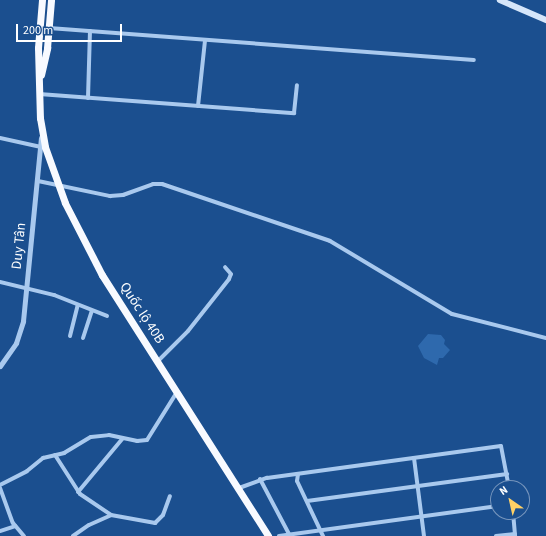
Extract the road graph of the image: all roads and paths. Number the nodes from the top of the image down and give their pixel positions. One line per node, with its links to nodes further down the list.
1 (42, 0): 9 (highway, Quốc lộ 40B)
2 (51, 0): 5 (highway, Quốc lộ 40B)
3 (500, 0): 4 (main road)
4 (546, 20)
5 (49, 28): 6 (street); 9 (highway, Quốc lộ 40B)
6 (90, 32): 7 (street); 12 (street)
7 (205, 40): 8 (street); 13 (street)
8 (474, 60)
9 (38, 85): 11 (highway, Quốc lộ 40B)
10 (297, 85): 13 (street)
11 (39, 94): 12 (street); 14 (highway, Quốc lộ 40B)
12 (88, 98): 13 (street)
13 (198, 106)
14 (41, 123): 16 (street, Duy Tân); 18 (highway, Quốc lộ 40B)
15 (0, 138): 16 (street)
16 (41, 147): 17 (street, Duy Tân)
17 (38, 180): 18 (street); 21 (street, Duy Tân)
18 (58, 185): 27 (street); 28 (highway, Quốc lộ 40B)
19 (225, 267): 28 (street)
20 (0, 282): 21 (street)
21 (27, 289): 22 (street); 29 (street, Duy Tân)
22 (78, 305): 23 (street); 25 (street)
23 (92, 311): 24 (street); 26 (street)
24 (107, 316)
25 (70, 336)
26 (83, 338)
27 (546, 338)
28 (158, 361): 30 (highway, Quốc lộ 40B)
29 (0, 366)
30 (177, 391): 31 (street); 40 (highway, Quốc lộ 40B)
31 (122, 438): 32 (street); 41 (street)
32 (55, 455): 38 (street); 41 (street)
33 (414, 458): 34 (street); 35 (street); 39 (street)
34 (298, 474): 36 (street); 43 (street)
35 (507, 474): 37 (street); 39 (street)
36 (260, 479): 40 (street); 51 (street)
37 (508, 480)
38 (0, 486): 48 (street)
39 (417, 486): 43 (street); 46 (street)
40 (239, 488): 55 (highway, Quốc lộ 40B)
41 (78, 492): 45 (street)
42 (170, 496): 45 (street)
43 (307, 501): 49 (street)
44 (490, 507): 46 (street)
45 (111, 516): 54 (street)
46 (421, 516): 49 (street); 58 (street)
47 (514, 520): 52 (street)
48 (15, 526): 50 (street); 53 (street)
49 (320, 529): 51 (street); 57 (street)
50 (0, 531)
51 (290, 535): 56 (street)
52 (515, 535): 59 (street)
53 (24, 536)
54 (73, 536)
55 (268, 536)
56 (279, 536)
57 (323, 536)
58 (424, 536)
59 (496, 536)

